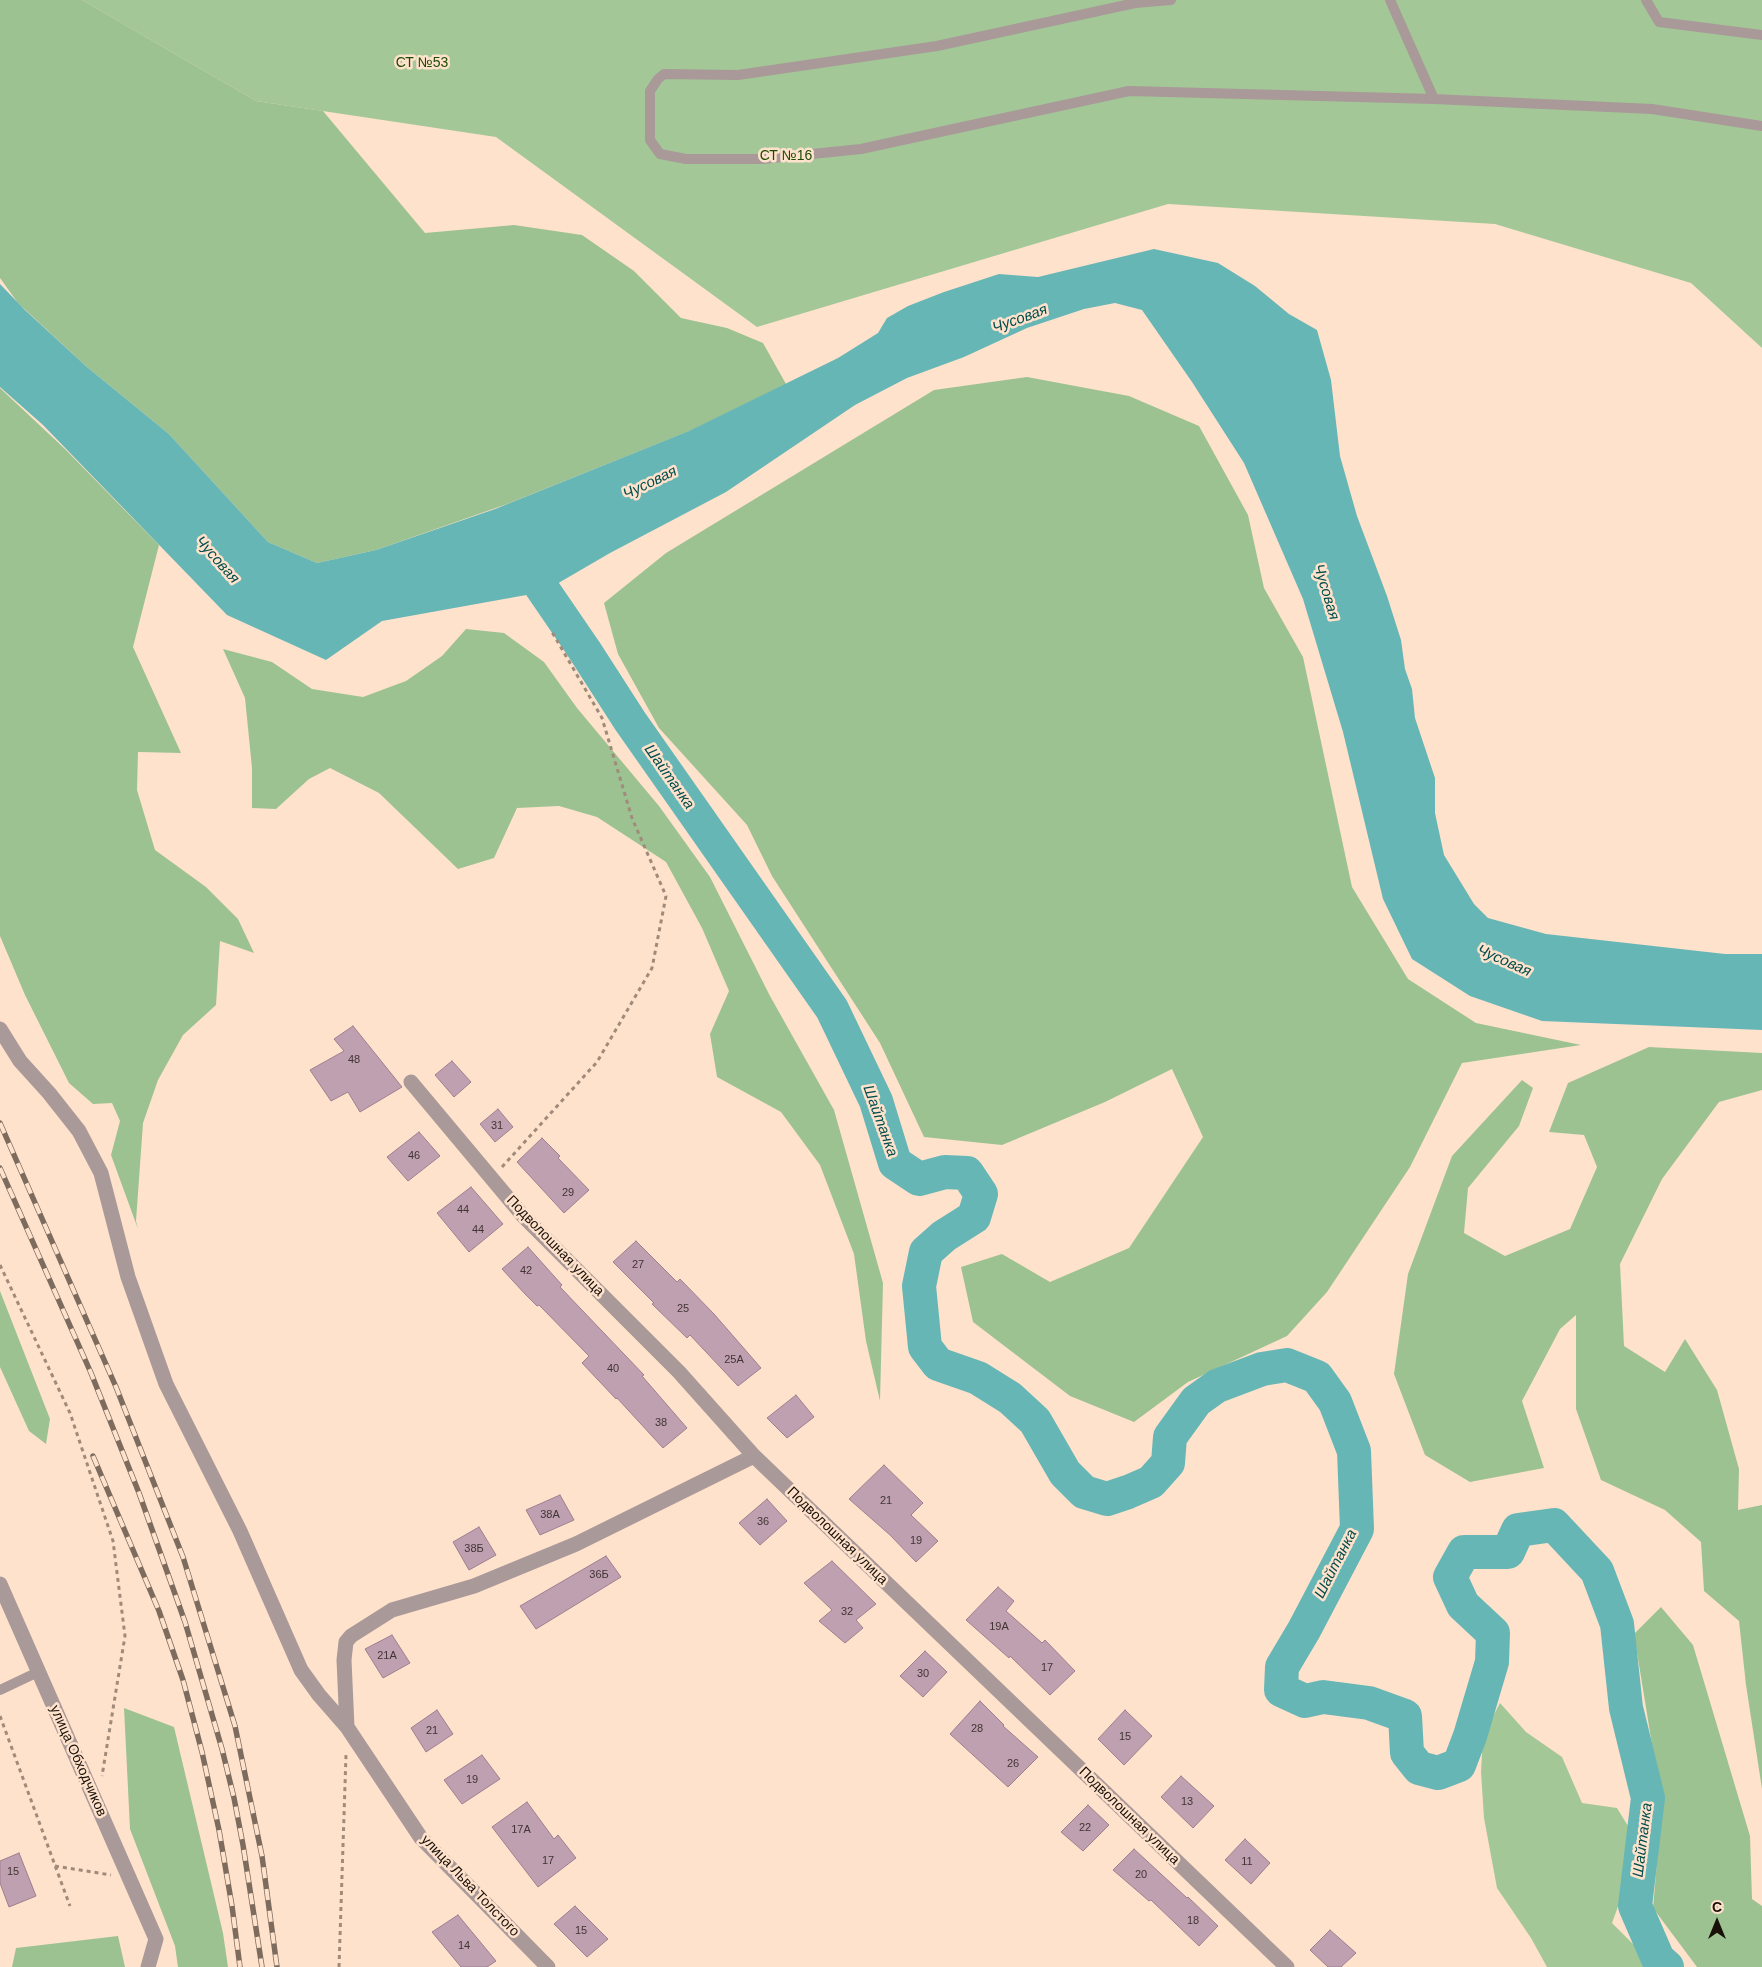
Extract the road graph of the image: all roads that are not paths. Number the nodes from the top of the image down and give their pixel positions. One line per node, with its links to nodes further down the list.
1 (1171, 0): 5 (lane)
2 (1390, 0): 5 (lane)
3 (1646, 0): 4 (lane)
4 (1762, 35)
5 (1434, 99): 6 (lane)
6 (1762, 126)
7 (0, 1029): 13 (street, улица Льва Толстого)
8 (411, 1082): 9 (street, Подволошная улица)
9 (754, 1456): 13 (street); 16 (street, Подволошная улица)
10 (0, 1584): 11 (street, улица Обходчиков)
11 (38, 1672): 12 (lane); 14 (street, улица Обходчиков)
12 (0, 1690)
13 (347, 1727): 15 (street, улица Льва Толстого)
14 (148, 1967)
15 (548, 1967)
16 (1287, 1967)

